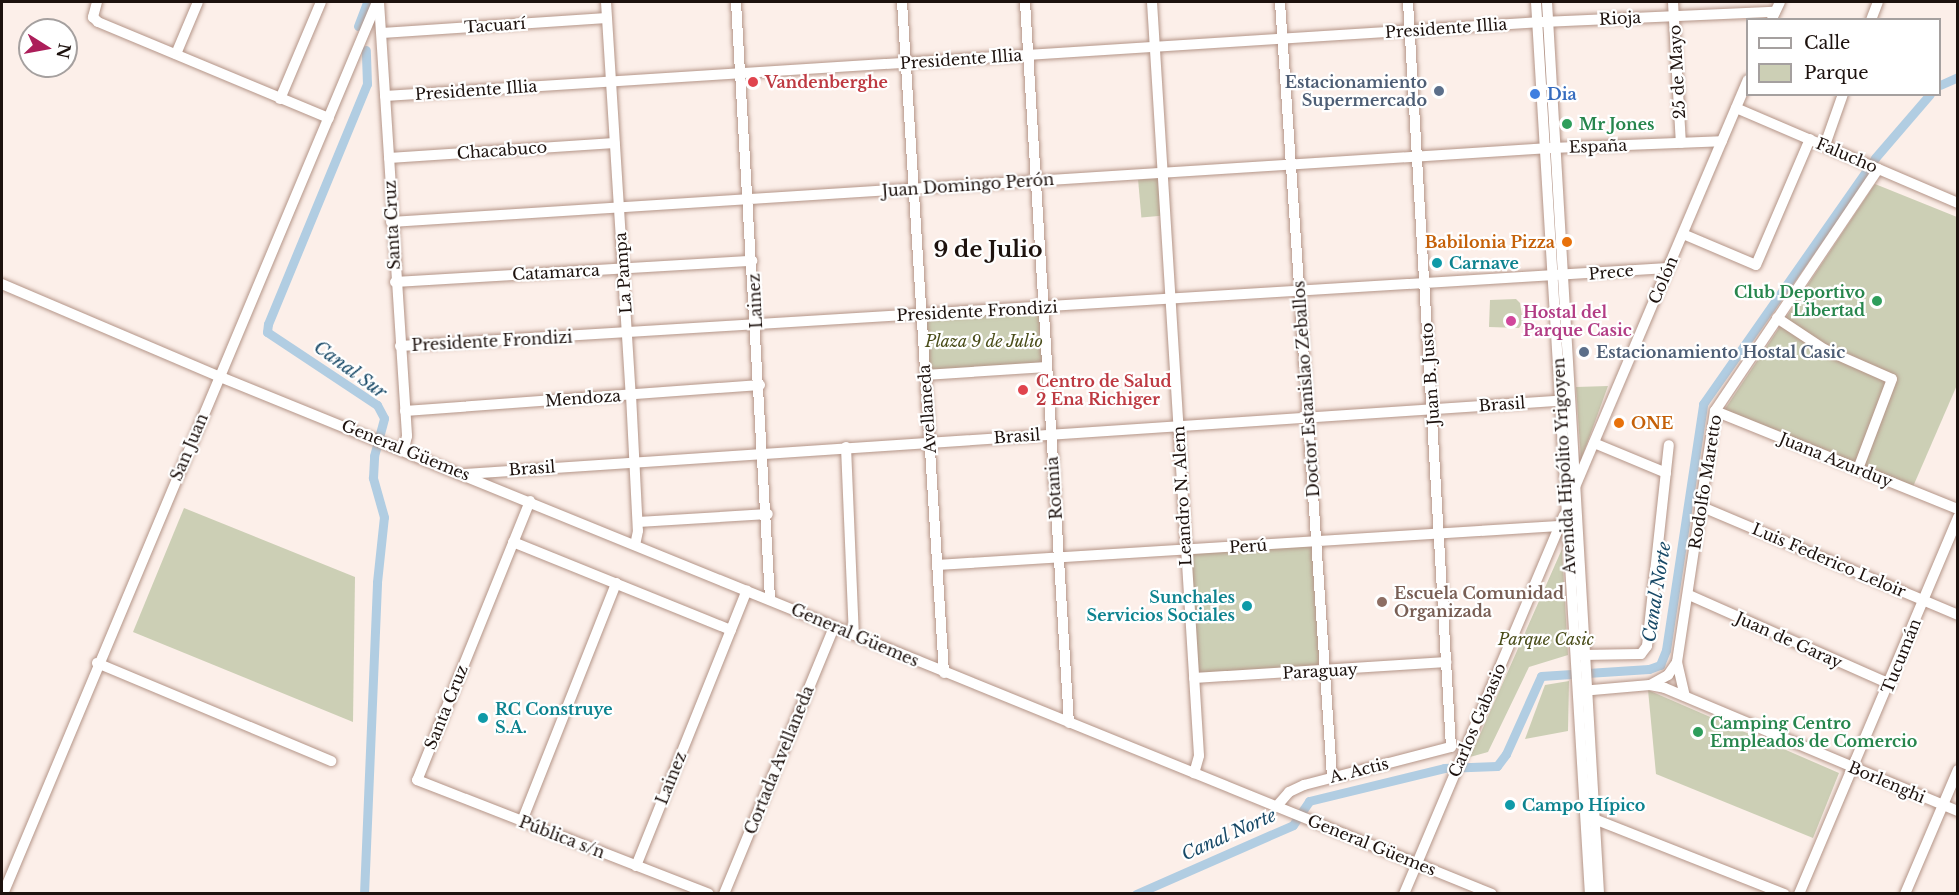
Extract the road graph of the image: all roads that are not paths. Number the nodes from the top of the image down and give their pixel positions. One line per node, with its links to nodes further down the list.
1 (97, 2): 26 (street)
2 (198, 2): 26 (street)
3 (321, 2): 34 (street)
4 (378, 2): 23 (street, Santa Cruz); 36 (street, San Juan)
5 (606, 2): 19 (street, La Pampa)
6 (736, 2): 29 (street, Lainez)
7 (902, 2): 28 (street, Avellaneda)
8 (1025, 2): 27 (street, Rotania)
9 (1152, 2): 25 (street, Leandro N. Alem)
10 (1280, 2): 24 (street, Doctor Estanislao Zeballos)
11 (1408, 2): 22 (street, Juan B. Justo)
12 (1536, 2): 21 (street, Avenida Hipólito Yrigoyen)
13 (1547, 2): 21 (street, Avenida Hipólito Yrigoyen)
14 (1673, 2): 17 (street, 25 de Mayo)
15 (1780, 2): 18 (street)
16 (1878, 2): 20 (street)
17 (1674, 15): 18 (street, Rioja); 21 (street, Rioja); 40 (street, 25 de Mayo)
18 (1774, 16)
19 (607, 18): 23 (street, Tacuarí); 30 (street, La Pampa)
20 (1872, 18)
21 (1543, 22): 22 (street, Presidente Illia); 42 (street, Avenida Hipólito Yrigoyen)
22 (1410, 31): 24 (street, Presidente Illia); 43 (street, Juan B. Justo)
23 (382, 33): 32 (street, Santa Cruz)
24 (1282, 39): 25 (street, Presidente Illia); 45 (street, Doctor Estanislao Zeballos)
25 (1155, 47): 27 (street, Presidente Illia); 47 (street, Leandro N. Alem)
26 (176, 54): 34 (street)
27 (1029, 55): 28 (street, Presidente Illia); 48 (street, Rotania)
28 (905, 63): 29 (street, Presidente Illia); 49 (street, Avellaneda)
29 (741, 73): 30 (street, Presidente Illia); 50 (street, Lainez)
30 (612, 81): 32 (street, Presidente Illia); 39 (street, La Pampa)
31 (1746, 85): 35 (street, Colón)
32 (385, 96): 44 (street, Santa Cruz)
33 (1843, 96): 41 (street)
34 (280, 99): 36 (street)
35 (1736, 108): 37 (street, Falucho); 38 (street, Colón)
36 (329, 118): 72 (street, San Juan)
37 (1810, 139): 41 (street, Falucho); 54 (street)
38 (1722, 141): 40 (street, España); 54 (street, Colón)
39 (615, 143): 44 (street, Chacabuco); 52 (street, La Pampa)
40 (1681, 143): 42 (street, España)
41 (1825, 145): 46 (street, Falucho)
42 (1550, 148): 43 (street, Juan Domingo Perón); 58 (street, Avenida Hipólito Yrigoyen)
43 (1418, 156): 45 (street, Juan Domingo Perón); 61 (street, Juan B. Justo)
44 (389, 158): 53 (street, Santa Cruz)
45 (1290, 165): 47 (street, Juan Domingo Perón); 62 (street, Doctor Estanislao Zeballos)
46 (1878, 169): 51 (street, Falucho); 66 (street, Rodolfo Maretto)
47 (1163, 173): 48 (street, Juan Domingo Perón); 63 (street, Leandro N. Alem)
48 (1036, 181): 49 (street, Juan Domingo Perón); 64 (street, Rotania)
49 (914, 189): 50 (street, Juan Domingo Perón); 65 (street, Avellaneda)
50 (749, 200): 52 (street, Juan Domingo Perón); 55 (street, Lainez)
51 (1958, 203)
52 (619, 208): 53 (street, Juan Domingo Perón); 56 (street, La Pampa)
53 (391, 222): 59 (street, Santa Cruz)
54 (1683, 234): 57 (street, Colón)
55 (752, 261): 56 (street, Catamarca); 67 (street, Lainez)
56 (623, 268): 59 (street, Catamarca); 68 (street, La Pampa)
57 (1668, 268): 58 (street, Prece); 83 (street, Colón)
58 (1558, 277): 61 (street, Presidente Frondizi); 75 (street, Avenida Hipólito Yrigoyen)
59 (395, 282): 69 (street, Santa Cruz)
60 (2, 284): 72 (street, General Güemes)
61 (1425, 284): 62 (street, Presidente Frondizi); 76 (street, Juan B. Justo)
62 (1300, 292): 63 (street, Presidente Frondizi); 79 (street, Doctor Estanislao Zeballos)
63 (1170, 300): 64 (street, Presidente Frondizi); 80 (street, Leandro N. Alem)
64 (1044, 307): 65 (street, Presidente Frondizi); 70 (street, Rotania)
65 (921, 315): 67 (street, Presidente Frondizi); 71 (street, Avellaneda)
66 (1777, 318): 78 (street, Rodolfo Maretto); 89 (street)
67 (756, 325): 68 (street, Presidente Frondizi); 73 (street, Lainez)
68 (627, 332): 69 (street, Presidente Frondizi); 74 (street, La Pampa)
69 (400, 346): 77 (street, Santa Cruz)
70 (1047, 367): 71 (street); 81 (street, Rotania)
71 (925, 375): 82 (street, Avellaneda)
72 (218, 376): 86 (street, General Güemes); 120 (street, San Juan)
73 (760, 385): 74 (street, Mendoza); 87 (street, Lainez)
74 (631, 395): 77 (street, Mendoza); 88 (street, La Pampa)
75 (1565, 400): 76 (street, Brasil); 92 (street, Avenida Hipólito Yrigoyen); 96 (street, Avenida Hipólito Yrigoyen)
76 (1433, 409): 79 (street, Brasil); 101 (street, Juan B. Justo)
77 (405, 411): 86 (street, Santa Cruz)
78 (1715, 411): 89 (street, Juana Azurduy); 94 (street, Rodolfo Maretto)
79 (1308, 417): 80 (street, Brasil); 103 (street, Doctor Estanislao Zeballos)
80 (1178, 426): 81 (street, Brasil); 105 (street, Leandro N. Alem)
81 (1051, 434): 82 (street, Brasil); 106 (street, Rotania)
82 (929, 442): 85 (street, Brasil); 107 (street, Avellaneda)
83 (1594, 443): 90 (street); 92 (street, Colón)
84 (1668, 445): 90 (street)
85 (846, 447): 87 (street, Brasil); 116 (street)
86 (404, 449): 91 (street, General Güemes)
87 (764, 453): 88 (street, Brasil); 97 (street, Lainez)
88 (634, 461): 91 (street, Brasil); 99 (street, La Pampa)
89 (1858, 469): 95 (street, Juana Azurduy)
90 (1666, 473): 117 (street)
91 (465, 474): 93 (street, General Güemes)
92 (1574, 489): 96 (street, Colón); 117 (street, Avenida Hipólito Yrigoyen)
93 (530, 501): 102 (street, Santa Cruz); 104 (street, General Güemes)
94 (1700, 506): 110 (street, Rodolfo Maretto); 112 (street, Luis Federico Leloir)
95 (1958, 509)
96 (1565, 513): 100 (street, Carlos Gabasio); 117 (street, Avenida Hipólito Yrigoyen)
97 (768, 514): 99 (street); 111 (street, Lainez)
98 (1958, 517): 112 (street, Tucumán)
99 (638, 522): 104 (street, La Pampa)
100 (1559, 526): 101 (street, Perú); 130 (street, Carlos Gabasio)
101 (1440, 534): 103 (street, Perú); 118 (street, Juan B. Justo)
102 (513, 542): 108 (street); 136 (street, Santa Cruz)
103 (1316, 542): 105 (street, Perú); 121 (street, Doctor Estanislao Zeballos)
104 (635, 545): 109 (street, General Güemes)
105 (1186, 550): 106 (street, Perú); 123 (street, Leandro N. Alem)
106 (1059, 558): 107 (street, Perú); 128 (street, Rotania)
107 (937, 565): 122 (street, Avellaneda)
108 (616, 583): 115 (street); 141 (street)
109 (747, 590): 111 (street, General Güemes); 115 (street, Lainez)
110 (1689, 595): 119 (street, Rodolfo Maretto); 124 (street, Juan de Garay)
111 (770, 600): 114 (street, General Güemes)
112 (1924, 600): 113 (street, Luis Federico Leloir); 124 (street, Tucumán)
113 (1958, 615)
114 (834, 627): 116 (street, General Güemes); 147 (street, Cortada Avellaneda)
115 (731, 630): 143 (street, Lainez)
116 (854, 635): 122 (street, General Güemes)
117 (1581, 659): 125 (street, Avenida Hipólito Yrigoyen)
118 (1446, 662): 121 (street, Paraguay); 129 (street, Juan B. Justo)
119 (1677, 662): 126 (street); 127 (street)
120 (97, 663): 131 (street); 145 (street, San Juan)
121 (1325, 672): 123 (street, Paraguay); 135 (street, Doctor Estanislao Zeballos)
122 (944, 673): 128 (street, General Güemes)
123 (1194, 678): 134 (street, Leandro N. Alem)
124 (1890, 684): 132 (street, Tucumán)
125 (1582, 685): 126 (street, Borlenghi); 140 (street, Avenida Hipólito Yrigoyen)
126 (1650, 685): 127 (street, Borlenghi)
127 (1685, 696): 132 (street, Borlenghi)
128 (1069, 723): 134 (street, General Güemes)
129 (1451, 747): 130 (street); 135 (street, A. Actis)
130 (1461, 754): 142 (street, Carlos Gabasio)
131 (331, 761)
132 (1855, 768): 137 (street, Borlenghi); 153 (street, Tucumán)
133 (1958, 770): 137 (street)
134 (1194, 773): 138 (street, General Güemes)
135 (1332, 777): 138 (street, A. Actis)
136 (417, 780): 141 (street, Pública s/n)
137 (1943, 805): 139 (street, Borlenghi); 154 (street)
138 (1276, 807): 142 (street, General Güemes)
139 (1958, 811)
140 (1590, 817): 150 (street, Avenida Hipólito Yrigoyen); 151 (street, Avenida Hipólito Yrigoyen); 152 (street)
141 (522, 821): 143 (street, Pública s/n)
142 (1416, 863): 144 (street, General Güemes); 148 (street, Carlos Gabasio)
143 (636, 866): 146 (street, Pública s/n)
144 (1469, 889): 149 (street, General Güemes)
145 (3, 894)
146 (708, 894)
147 (724, 894)
148 (1404, 894)
149 (1491, 894)
150 (1590, 894)
151 (1599, 894)
152 (1784, 894)
153 (1799, 894)
154 (1905, 894)

